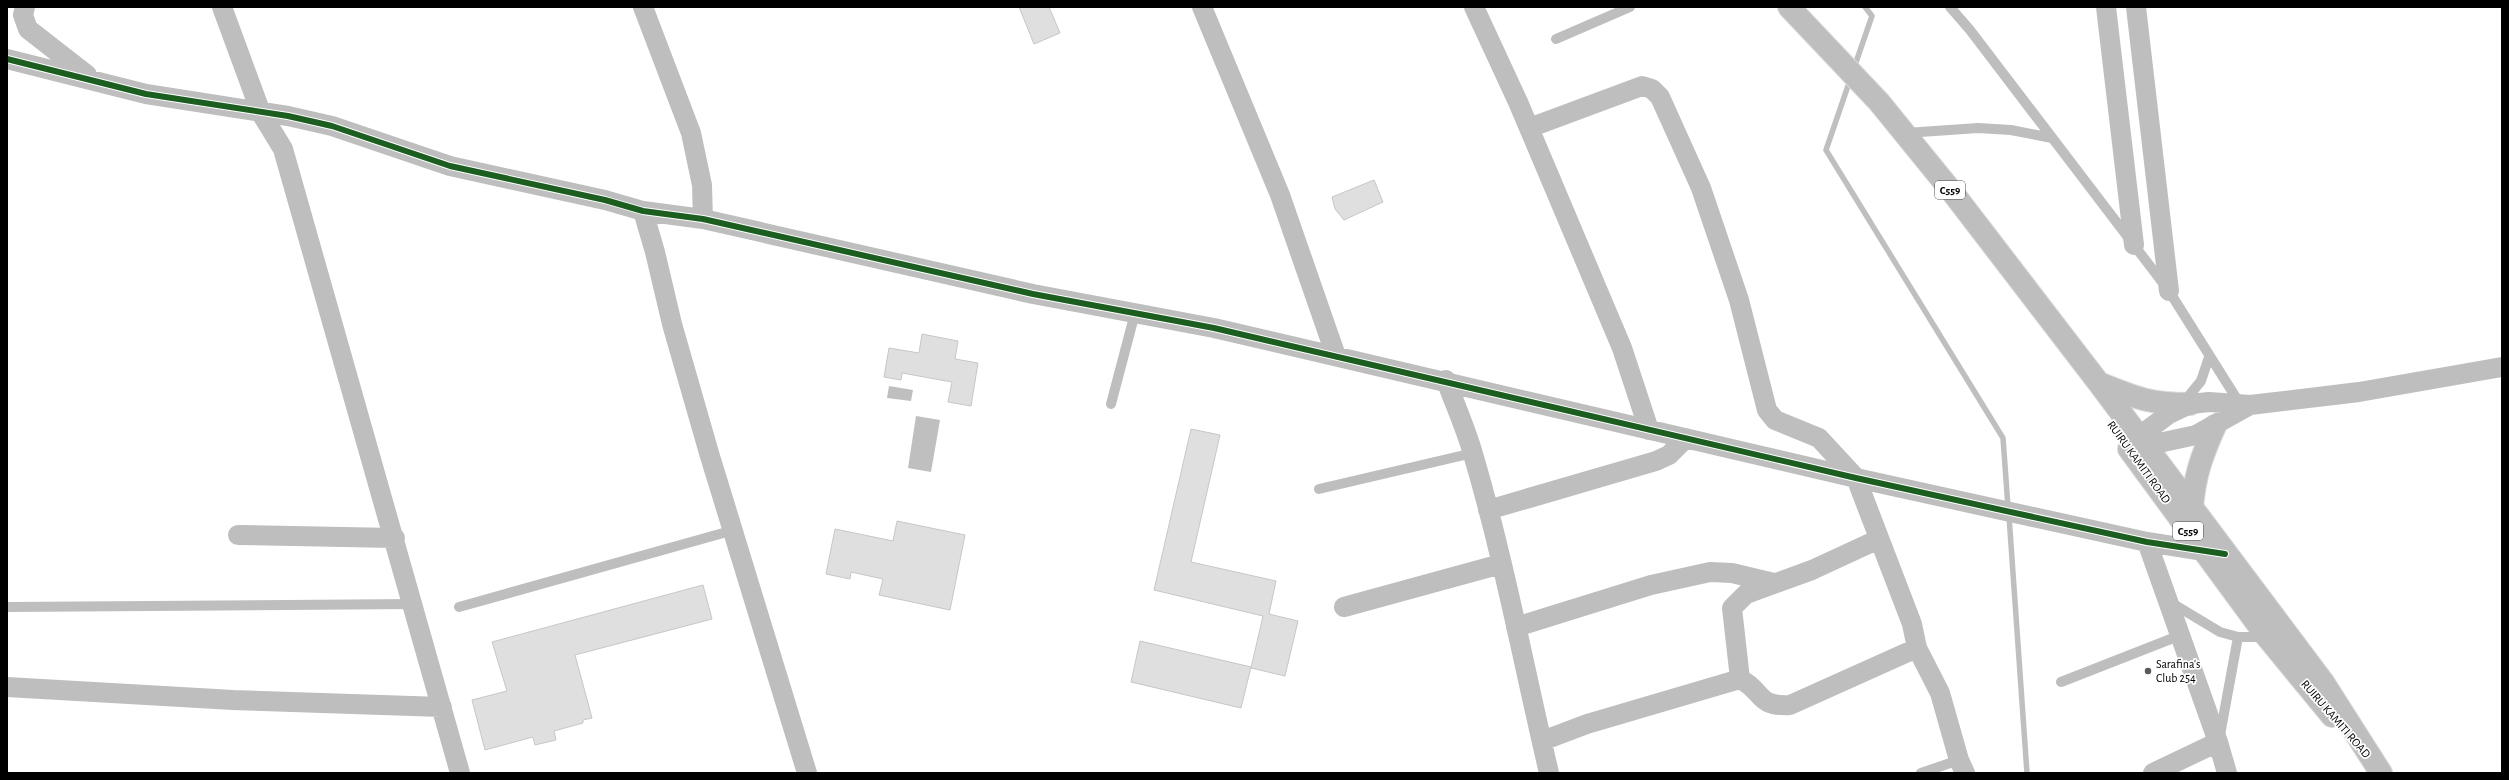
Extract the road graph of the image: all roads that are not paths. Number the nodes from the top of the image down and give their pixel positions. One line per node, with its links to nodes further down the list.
1 (25, 7): 13 (street)
2 (222, 7): 14 (street)
3 (643, 7): 19 (street)
4 (1202, 7): 24 (street)
5 (1474, 7): 15 (street)
6 (1630, 7): 11 (lane)
7 (1790, 7): 16 (main road, RUIRU KAMITI ROAD / C559)
8 (1950, 7): 17 (lane)
9 (2106, 7): 20 (street)
10 (2136, 7): 22 (street)
11 (1556, 39)
12 (7, 59): 13 (street)
13 (96, 81): 14 (street)
14 (261, 113): 18 (street); 43 (street)
15 (1529, 128): 33 (street); 37 (street)
16 (1906, 133): 17 (lane); 21 (main road, RUIRU KAMITI ROAD / C559)
17 (2052, 138): 20 (lane)
18 (643, 212): 19 (street); 41 (street)
19 (703, 219): 23 (street)
20 (2134, 245): 22 (lane)
21 (2018, 280): 28 (main road, RUIRU KAMITI ROAD / C559); 46 (main road, RUIRU KAMITI ROAD / C559)
22 (2170, 291): 25 (lane)
23 (1136, 313): 24 (street); 29 (lane)
24 (1336, 356): 27 (street)
25 (2209, 357): 30 (lane); 31 (lane)
26 (2502, 367): 31 (street)
27 (1446, 380): 33 (street); 36 (street)
28 (2098, 382): 30 (main road); 35 (main road, RUIRU KAMITI ROAD / C559)
29 (1111, 404)
30 (2186, 404): 31 (street); 35 (street)
31 (2245, 404): 32 (street)
32 (2215, 426): 35 (street); 39 (main road)
33 (1649, 430): 34 (street)
34 (1686, 438): 37 (street); 40 (street)
35 (2141, 441): 39 (main road, RUIRU KAMITI ROAD / C559)
36 (1473, 453): 38 (lane); 40 (street)
37 (1856, 478): 44 (street); 45 (street)
38 (1319, 489)
39 (2192, 509): 47 (main road, RUIRU KAMITI ROAD / C559)
40 (1488, 510): 48 (street)
41 (734, 530): 53 (lane); 69 (street)
42 (238, 535): 43 (street)
43 (395, 538): 51 (street)
44 (1879, 539): 49 (street); 59 (street)
45 (2147, 542): 46 (street); 50 (street)
46 (2204, 552): 47 (street); 58 (main road, RUIRU KAMITI ROAD / C559)
47 (2225, 554): 67 (main road, RUIRU KAMITI ROAD / C559)
48 (1501, 564): 54 (street); 55 (street)
49 (1774, 583): 55 (street); 60 (street)
50 (2168, 600): 56 (street); 57 (lane)
51 (413, 604): 52 (lane); 63 (street)
52 (7, 607)
53 (459, 607)
54 (1344, 607)
55 (1516, 627): 64 (street)
56 (2181, 635): 61 (lane); 65 (street)
57 (2238, 637): 58 (lane); 65 (lane)
58 (2267, 637): 67 (main road, RUIRU KAMITI ROAD / C559)
59 (1917, 648): 60 (street); 66 (street)
60 (1740, 679): 64 (street)
61 (2061, 682)
62 (7, 687): 63 (street)
63 (442, 708): 68 (street)
64 (1542, 741): 70 (street)
65 (2218, 742): 72 (street); 73 (street)
66 (1962, 766): 71 (lane)
67 (2379, 770)
68 (460, 773)
69 (807, 773)
70 (1549, 773)
71 (1921, 773)
72 (2153, 773)
73 (2227, 773)

